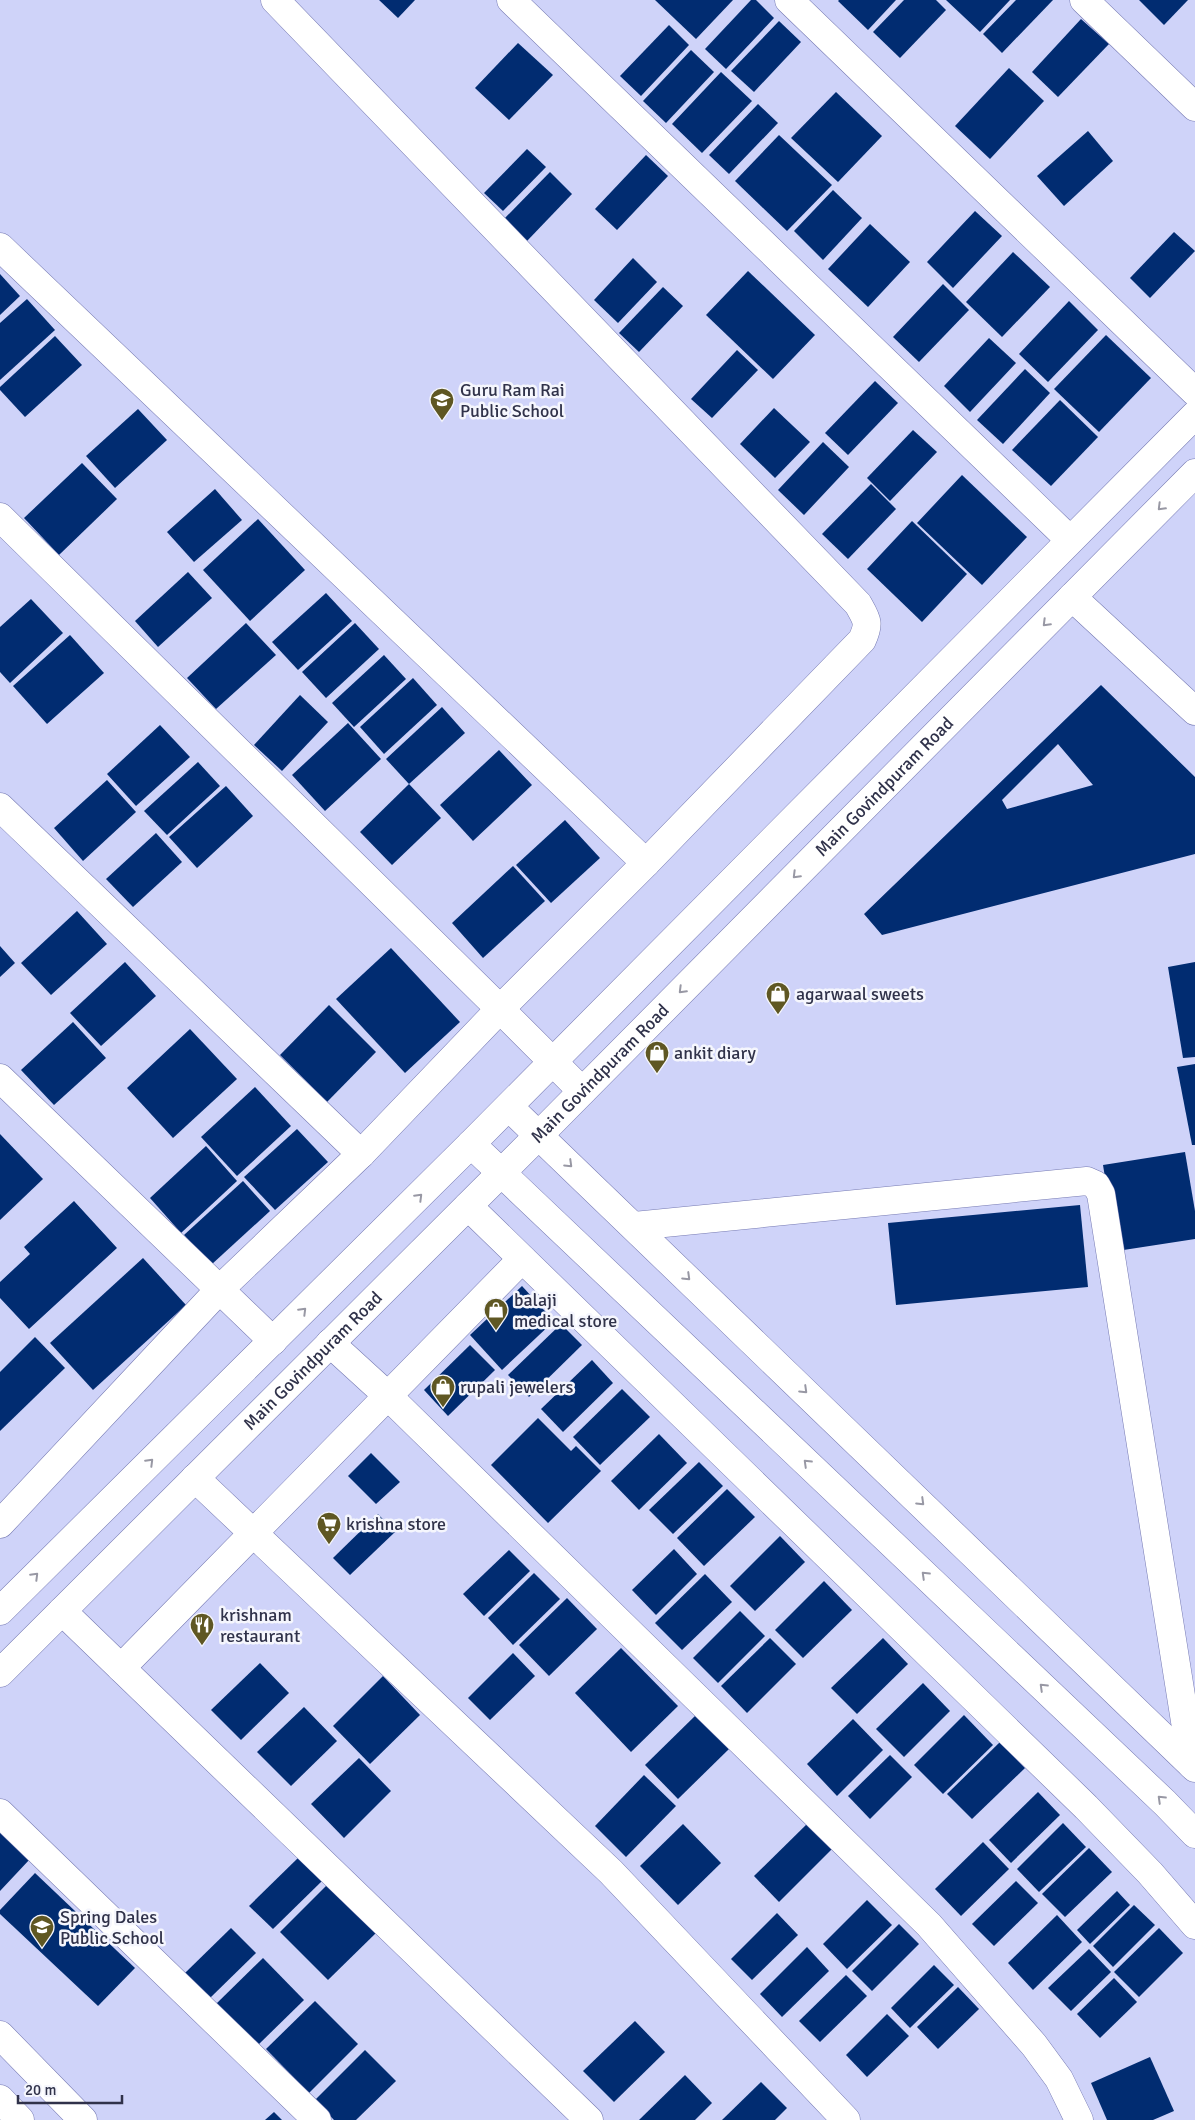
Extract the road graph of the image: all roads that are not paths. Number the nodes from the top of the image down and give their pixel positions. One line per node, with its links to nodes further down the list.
1 (275, 0): 15 (street)
2 (511, 0): 11 (street)
3 (789, 0): 7 (street)
4 (1084, 0): 5 (street)
5 (1195, 107)
6 (0, 247): 15 (street)
7 (1195, 392)
8 (1195, 415): 11 (street)
9 (1195, 473): 12 (street, Main Govindpuram Road, one-way to 12)
10 (0, 517): 16 (street)
11 (1070, 540): 17 (street)
12 (1072, 597): 13 (street); 19 (street, Main Govindpuram Road, one-way to 19)
13 (1195, 711)
14 (0, 806): 23 (street)
15 (646, 864): 16 (street)
16 (500, 1009): 17 (street); 23 (street)
17 (552, 1062): 19 (street); 20 (street)
18 (0, 1078): 28 (street)
19 (582, 1091): 21 (street, Main Govindpuram Road)
20 (509, 1106): 21 (street); 22 (street)
21 (539, 1135): 24 (street, Main Govindpuram Road); 26 (street, one-way to 26)
22 (472, 1144): 24 (street); 29 (street, one-way to 22)
23 (361, 1154): 28 (street)
24 (501, 1172): 25 (street, Main Govindpuram Road); 41 (street, one-way to 24)
25 (468, 1206): 27 (street); 30 (street, Main Govindpuram Road)
26 (634, 1226): 39 (street, one-way to 39); 39 (street)
27 (522, 1260): 31 (street); 42 (street)
28 (220, 1289): 29 (street); 33 (street)
29 (273, 1341): 35 (street, one-way to 29)
30 (330, 1343): 31 (street); 32 (street, Main Govindpuram Road)
31 (388, 1396): 34 (street); 50 (street)
32 (196, 1478): 34 (street); 36 (street, Main Govindpuram Road)
33 (5, 1510)
34 (253, 1534): 37 (street); 49 (street)
35 (0, 1611)
36 (62, 1611): 37 (street); 38 (street, Main Govindpuram Road)
37 (121, 1668): 48 (street)
38 (0, 1673)
39 (1194, 1766)
40 (0, 1813): 47 (street)
41 (1195, 1834)
42 (1195, 1925)
43 (0, 2035): 46 (street)
44 (0, 2099): 45 (street)
45 (20, 2120)
46 (83, 2120)
47 (317, 2120)
48 (589, 2120)
49 (846, 2120)
50 (1079, 2120)

